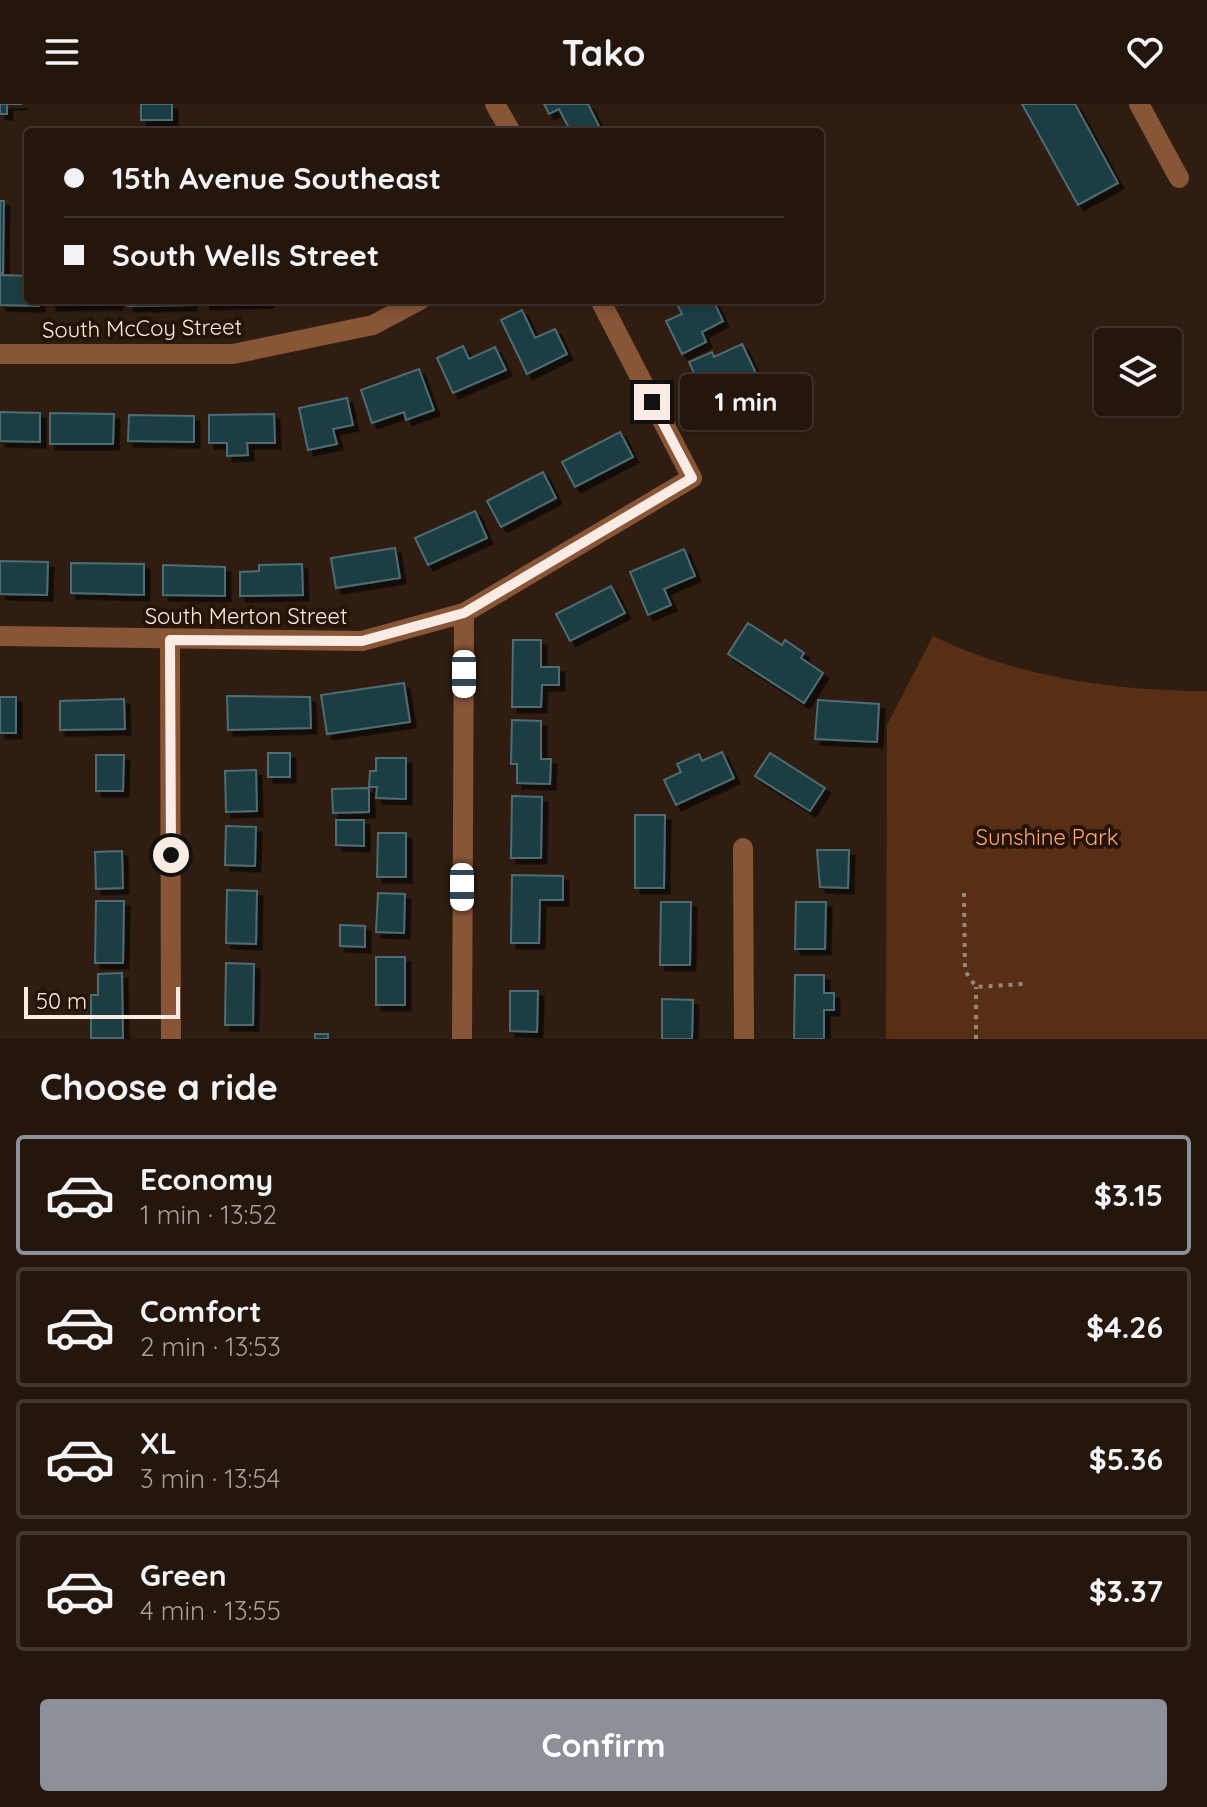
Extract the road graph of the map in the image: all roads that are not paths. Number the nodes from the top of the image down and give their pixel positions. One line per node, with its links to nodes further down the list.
1 (495, 104): 3 (street)
2 (1139, 104): 4 (street)
3 (509, 128)
4 (1179, 178)
5 (412, 304): 7 (street, South McCoy Street)
6 (602, 304): 8 (street, South Merton Street)
7 (0, 354)
8 (464, 613): 10 (street, South Merton Street); 13 (street)
9 (0, 636): 10 (street, South Merton Street)
10 (170, 640): 12 (street)
11 (743, 848): 14 (street)
12 (171, 1039)
13 (462, 1039)
14 (744, 1039)

